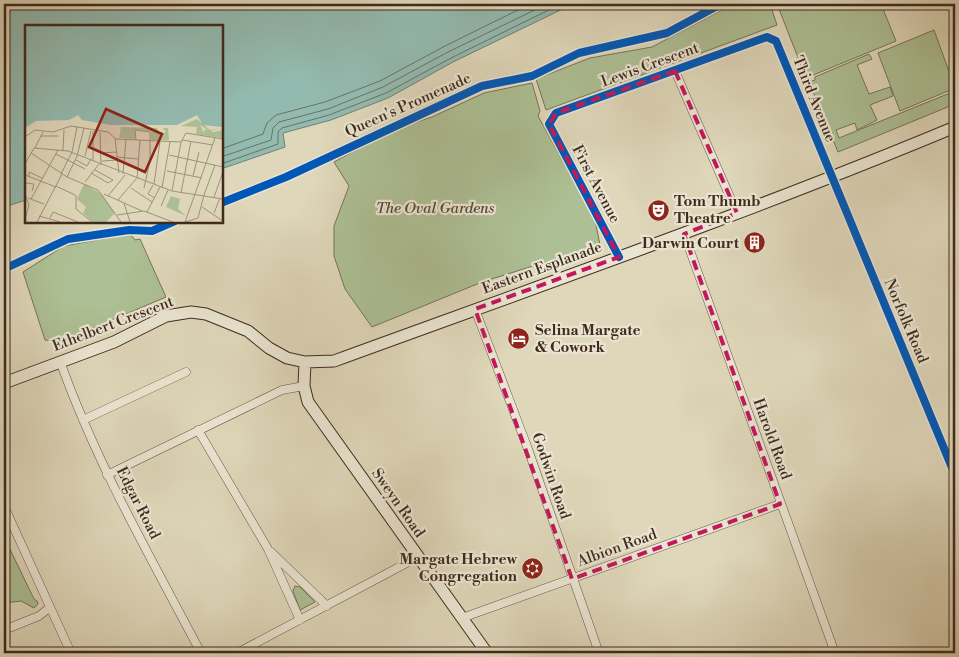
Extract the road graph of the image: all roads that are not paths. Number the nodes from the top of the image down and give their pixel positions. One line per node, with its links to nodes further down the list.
1 (766, 37): 2 (street, Lewis Crescent); 5 (street, Third Avenue)
2 (674, 70): 3 (street, Lewis Crescent); 6 (street)
3 (549, 124): 8 (street, First Avenue)
4 (955, 128): 5 (main road, Eastern Esplanade)
5 (831, 177): 6 (main road, Eastern Esplanade); 18 (street, Norfolk Road)
6 (737, 213): 7 (main road, Eastern Esplanade)
7 (684, 234): 8 (main road, Eastern Esplanade); 20 (street, Harold Road)
8 (619, 257): 9 (main road, Eastern Esplanade)
9 (475, 309): 12 (main road, Eastern Esplanade); 24 (street, Godwin Road)
10 (206, 314): 11 (main road, Ethelbert Crescent); 12 (main road, Eastern Esplanade)
11 (60, 361): 14 (main road, Ethelbert Crescent); 16 (street, Edgar Road)
12 (305, 362): 15 (main road, Sweyn Road)
13 (186, 372): 16 (street)
14 (4, 383)
15 (304, 386): 17 (street); 23 (main road, Sweyn Road)
16 (83, 420): 19 (street, Edgar Road)
17 (198, 430): 19 (street); 22 (street)
18 (955, 470)
19 (107, 475): 31 (street, Edgar Road)
20 (780, 504): 24 (street, Albion Road); 35 (street, Harold Road)
21 (4, 506): 26 (street)
22 (268, 549): 25 (street); 28 (street)
23 (418, 557): 25 (street); 27 (main road, Sweyn Road)
24 (572, 579): 27 (street, Albion Road); 34 (street, Godwin Road)
25 (327, 606): 28 (street)
26 (49, 608): 29 (street); 30 (street)
27 (462, 618): 33 (main road, Sweyn Road)
28 (300, 620): 32 (street)
29 (4, 630)
30 (71, 653)
31 (201, 653)
32 (237, 653)
33 (487, 653)
34 (599, 653)
35 (834, 653)

